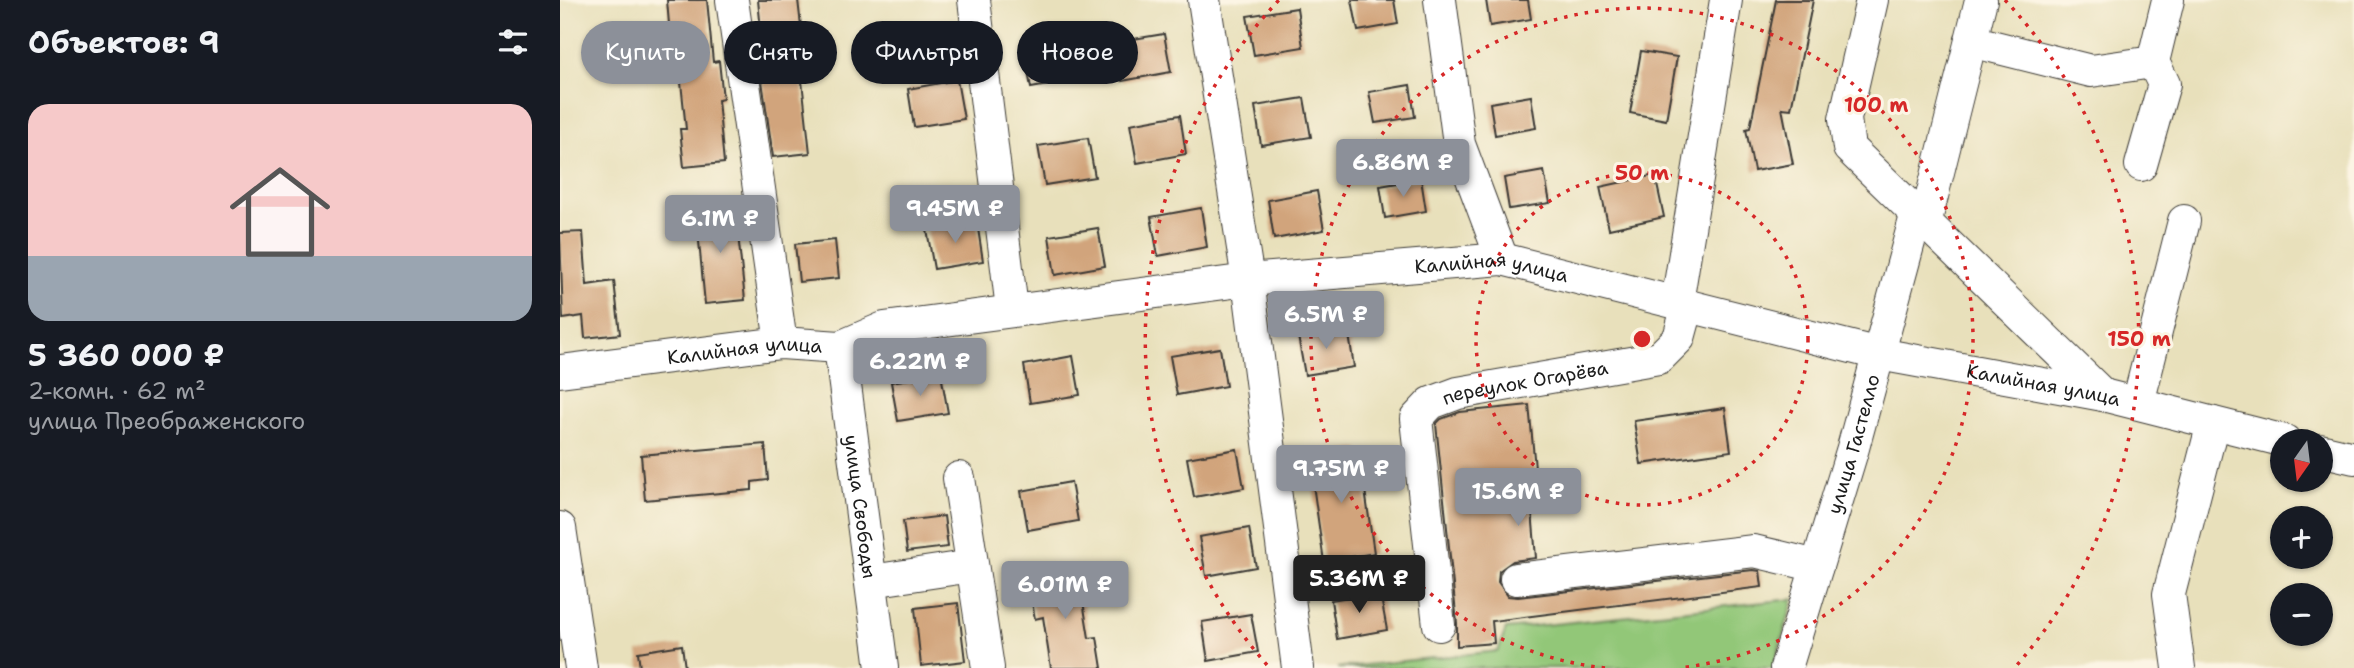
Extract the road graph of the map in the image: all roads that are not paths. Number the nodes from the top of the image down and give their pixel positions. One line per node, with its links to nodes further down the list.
1 (732, 0): 18 (street)
2 (974, 0): 17 (street)
3 (1205, 0): 15 (street)
4 (1440, 0): 14 (street)
5 (1726, 0): 16 (street, переулок Огарёва)
6 (1872, 0): 12 (street)
7 (1981, 0): 9 (street, улица Гастелло)
8 (2168, 0): 10 (street)
9 (1970, 41): 10 (street); 12 (street, улица Гастелло)
10 (2153, 62): 11 (street)
11 (2141, 165)
12 (1920, 220): 20 (street, улица Гастелло); 22 (street)
13 (2184, 221): 23 (street)
14 (1502, 259): 15 (street, Калийная улица); 16 (street, Калийная улица)
15 (1248, 280): 17 (street, Калийная улица); 39 (street)
16 (1683, 304): 20 (street, Калийная улица); 35 (street, переулок Огарёва)
17 (1012, 309): 19 (street, Калийная улица)
18 (781, 343): 19 (street, Калийная улица); 21 (street, Калийная улица)
19 (840, 346): 34 (street, улица Свободы)
20 (1879, 354): 22 (street, Калийная улица); 30 (street, улица Гастелло)
21 (560, 371)
22 (2103, 395): 23 (street, Калийная улица)
23 (2137, 404): 24 (street, Калийная улица)
24 (2213, 423): 25 (street, Калийная улица); 41 (street)
25 (2270, 437)
26 (2333, 453): 27 (street)
27 (2354, 458)
28 (959, 478): 31 (street)
29 (560, 528): 32 (street)
30 (1819, 559): 33 (street); 40 (street, улица Гастелло)
31 (972, 566): 34 (street); 38 (street)
32 (563, 573): 36 (street)
33 (1516, 579)
34 (871, 581): 37 (street, улица Свободы)
35 (1438, 625)
36 (581, 668)
37 (882, 668)
38 (988, 668)
39 (1298, 668)
40 (1786, 668)
41 (2179, 668)

